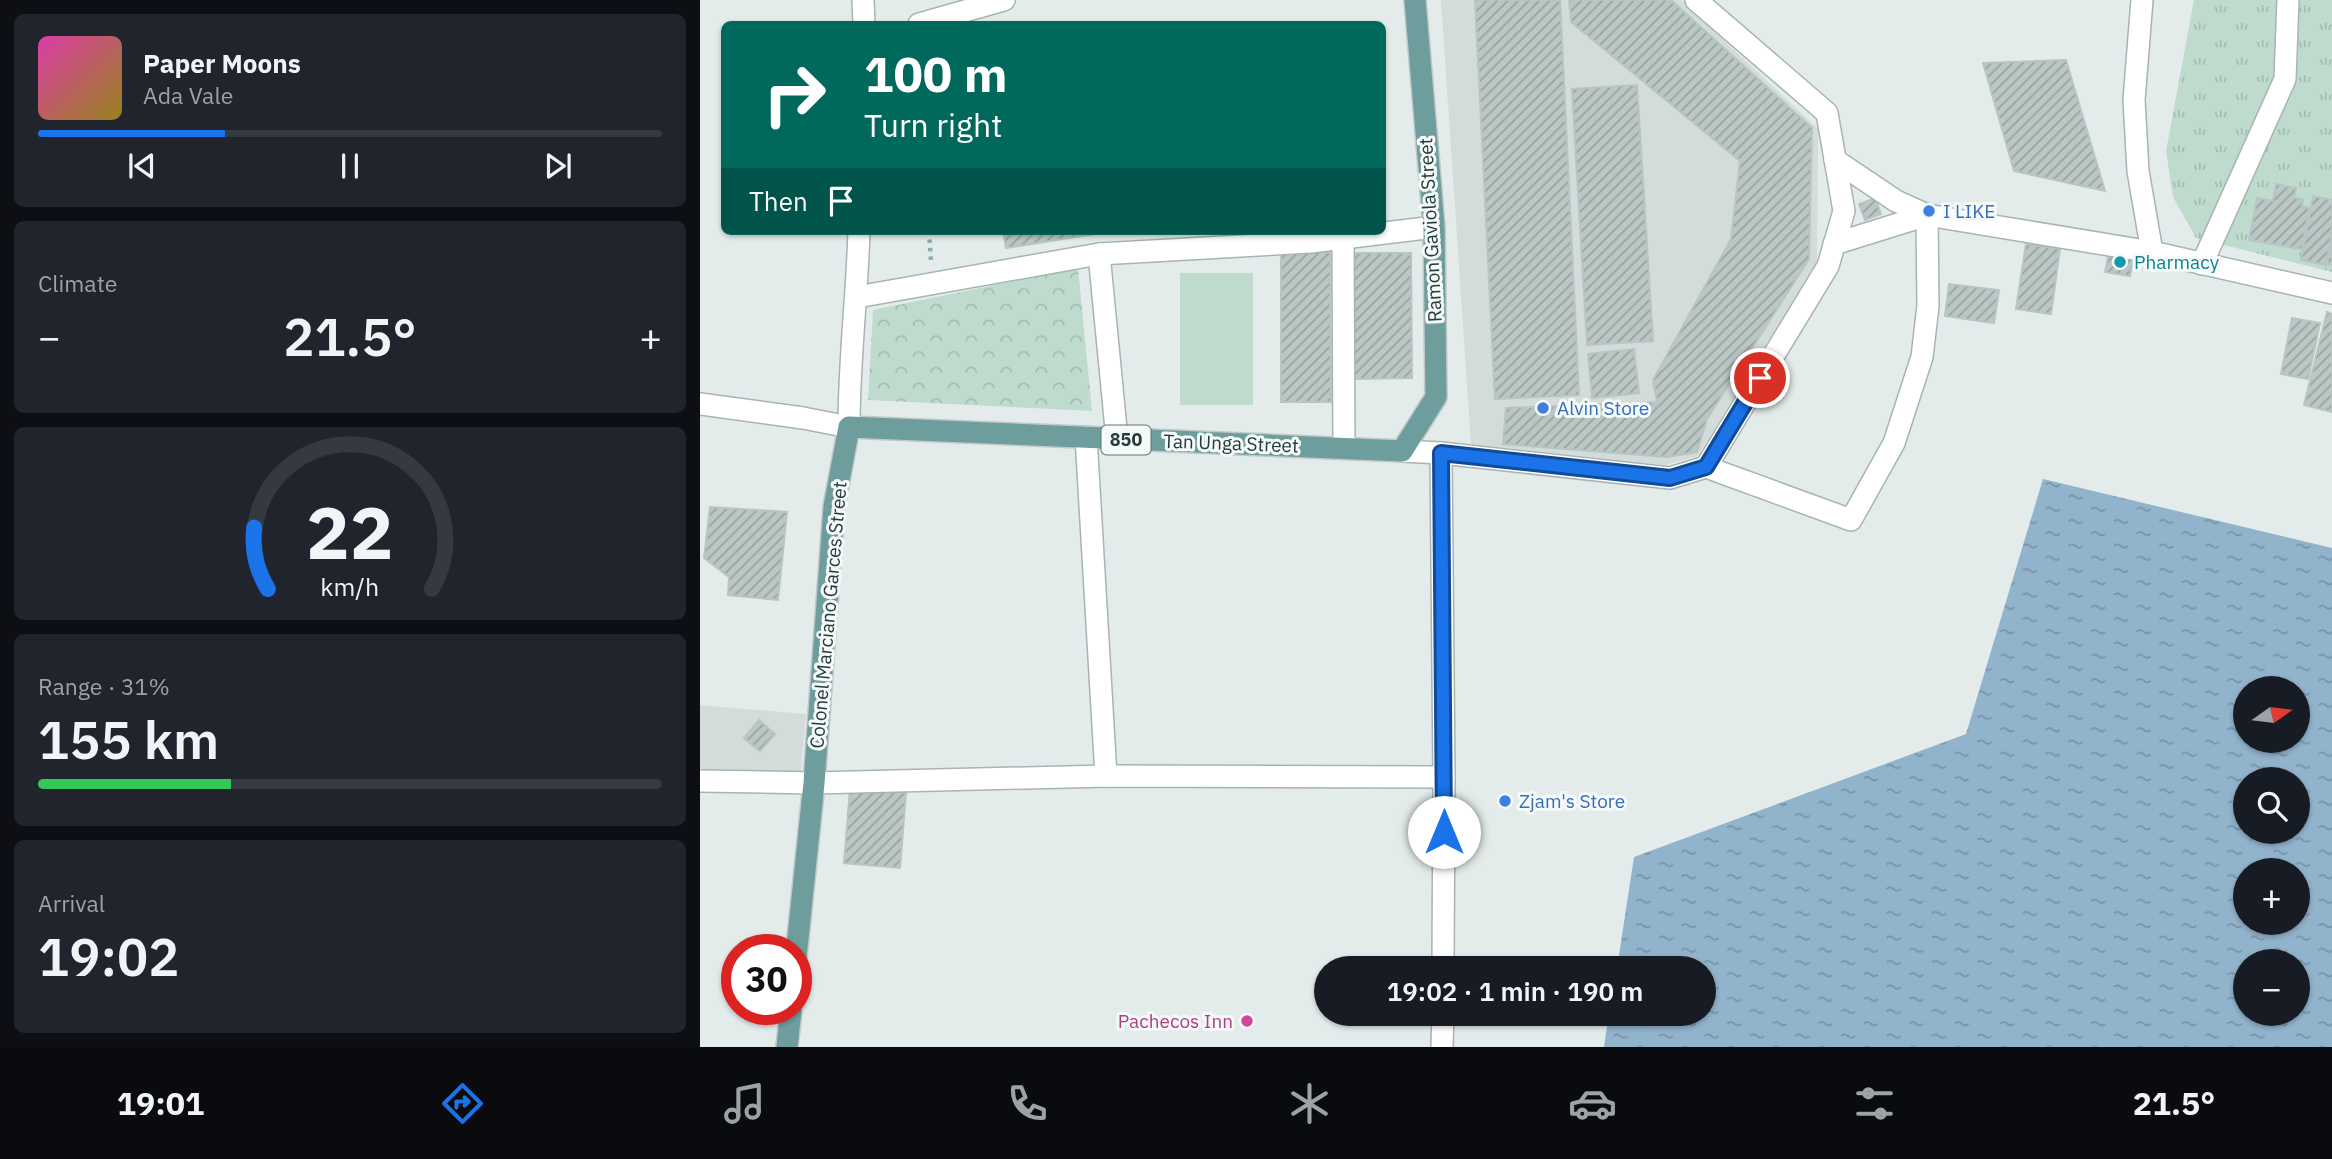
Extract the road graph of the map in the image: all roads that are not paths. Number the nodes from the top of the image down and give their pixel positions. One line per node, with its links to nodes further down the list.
1 (863, 0): 7 (street)
2 (1004, 0): 8 (street)
3 (1415, 0): 11 (main road, Ramon Gaviola Street)
4 (1696, 0): 9 (street)
5 (2142, 0): 17 (street)
6 (2288, 0): 19 (street)
7 (864, 21)
8 (930, 21)
9 (1835, 160): 10 (street); 16 (street)
10 (1927, 215): 16 (street); 17 (street); 29 (street)
11 (1434, 227): 12 (street); 27 (main road, Ramon Gaviola Street)
12 (1386, 233)
13 (859, 235): 21 (street, Colonel Marciano Garces Street)
14 (1368, 235): 15 (street)
15 (1343, 238): 18 (street); 26 (street)
16 (1834, 244): 29 (street)
17 (2152, 252): 19 (street)
18 (1100, 254): 21 (street); 25 (street)
19 (2202, 264): 20 (street)
20 (2332, 293)
21 (857, 297): 23 (street, Colonel Marciano Garces Street)
22 (700, 404): 23 (street)
23 (849, 427): 24 (main road, Tan Unga Street / 850); 33 (main road, Colonel Marciano Garces Street)
24 (1086, 437): 25 (main road, Tan Unga Street / 850); 30 (street)
25 (1117, 439): 26 (main road, Tan Unga Street / 850)
26 (1344, 448): 27 (main road, Tan Unga Street / 850)
27 (1402, 451): 28 (street)
28 (1441, 453): 29 (street); 31 (street)
29 (1706, 467)
30 (1106, 776): 31 (street); 33 (street)
31 (1444, 777): 35 (street)
32 (700, 781): 33 (street)
33 (814, 783): 34 (main road, Colonel Marciano Garces Street)
34 (798, 934)
35 (1443, 956)
36 (789, 1025): 38 (main road)
37 (1443, 1026): 39 (street)
38 (787, 1047)
39 (1442, 1047)

